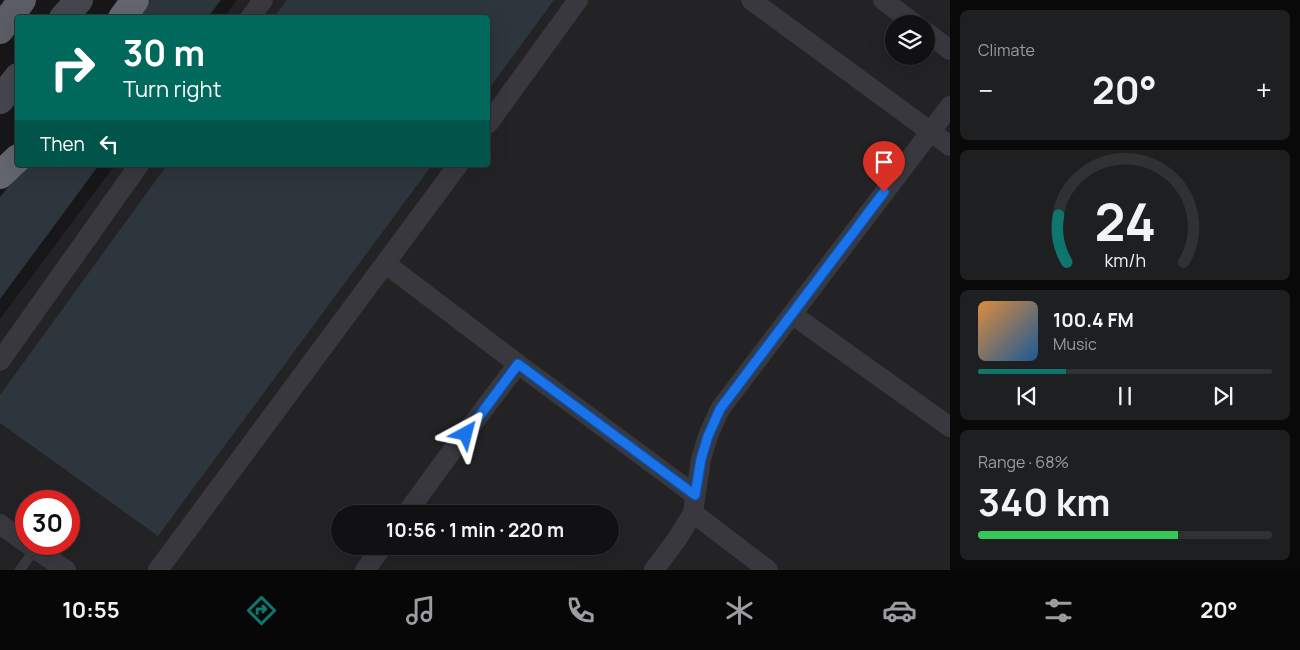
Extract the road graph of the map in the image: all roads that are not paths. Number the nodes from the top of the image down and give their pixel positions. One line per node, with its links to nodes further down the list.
1 (22, 0): 14 (highway)
2 (74, 0): 9 (main road)
3 (78, 0): 10 (main road)
4 (135, 0): 11 (highway)
5 (263, 0): 12 (street)
6 (578, 0): 20 (street)
7 (751, 0): 21 (street)
8 (883, 0): 13 (street)
9 (65, 15)
10 (66, 15)
11 (124, 15)
12 (252, 15)
13 (903, 15)
14 (0, 30)
15 (935, 39): 16 (street)
16 (950, 50)
17 (15, 81): 18 (main road)
18 (0, 100)
19 (950, 106): 21 (street)
20 (490, 121)
21 (930, 132): 22 (street); 28 (street)
22 (950, 146)
23 (15, 161): 26 (highway)
24 (137, 167): 29 (street)
25 (457, 167): 27 (street)
26 (0, 175)
27 (386, 264): 30 (street); 41 (street)
28 (793, 315): 31 (street); 32 (street)
29 (0, 361)
30 (518, 364): 32 (street); 33 (street)
31 (950, 427)
32 (694, 504): 43 (street); 44 (street)
33 (413, 505)
34 (0, 524): 35 (street)
35 (15, 535)
36 (25, 555): 39 (lane)
37 (44, 555): 40 (street)
38 (376, 555): 42 (street)
39 (20, 570)
40 (66, 570)
41 (158, 570)
42 (365, 570)
43 (654, 570)
44 (768, 570)

